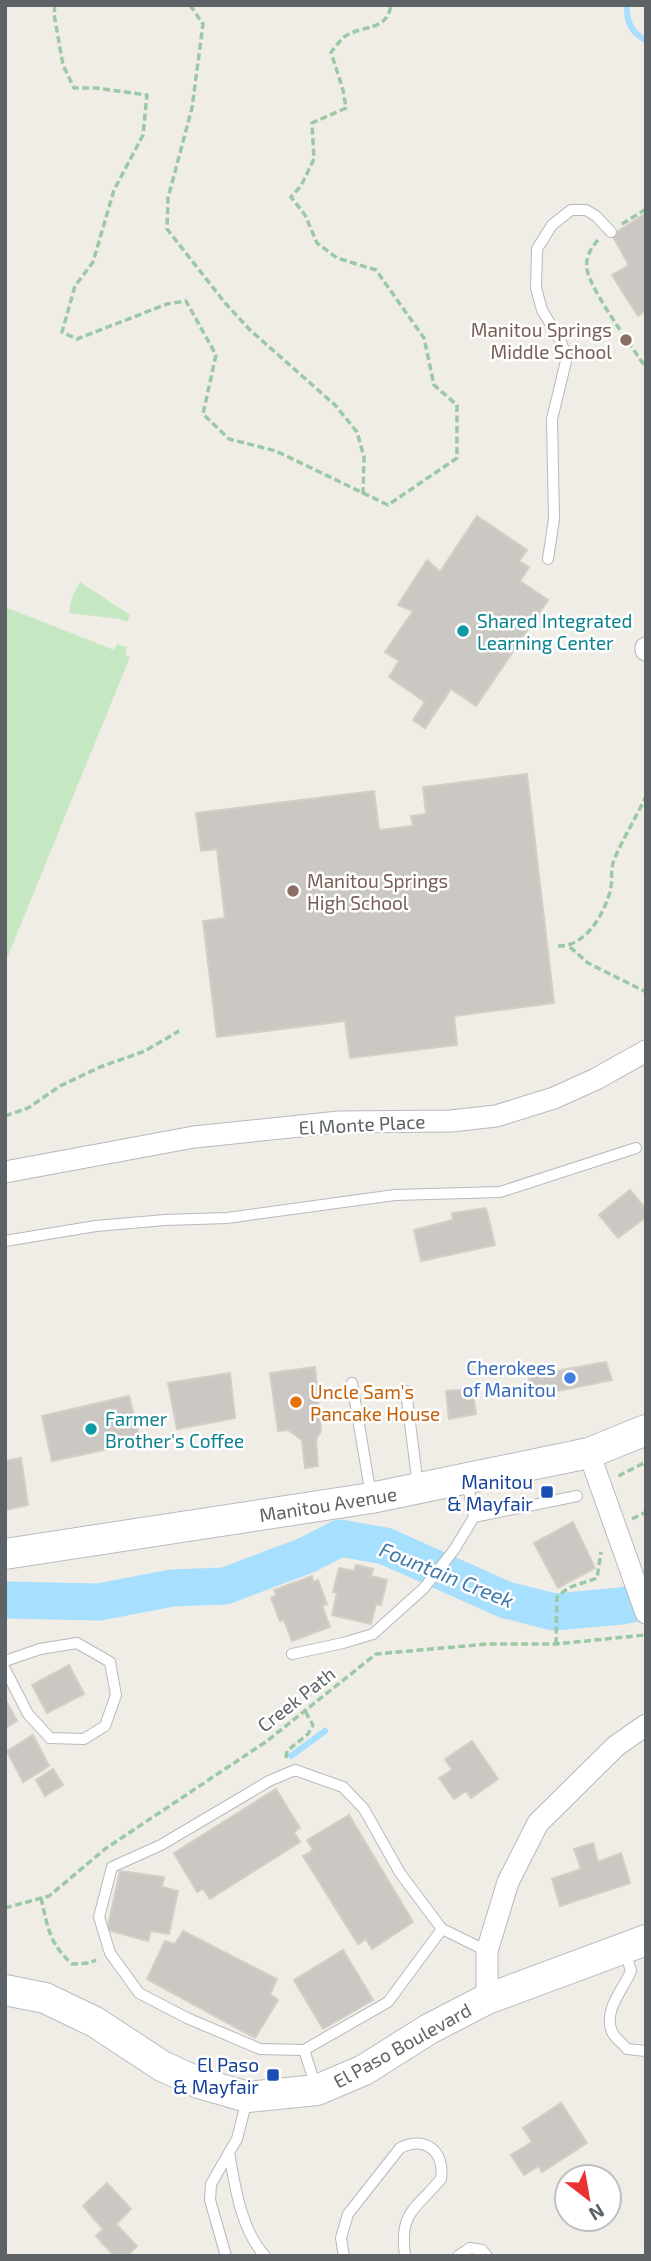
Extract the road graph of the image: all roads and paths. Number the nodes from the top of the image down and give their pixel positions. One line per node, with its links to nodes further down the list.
1 (55, 5): 7 (path)
2 (190, 5): 7 (path)
3 (391, 5): 7 (path)
4 (646, 209): 5 (path)
5 (611, 232): 6 (path); 8 (lane)
6 (646, 368)
7 (363, 494)
8 (548, 559)
9 (646, 796): 11 (path)
10 (558, 946): 11 (path)
11 (569, 946): 12 (path)
12 (646, 992)
13 (179, 1031): 15 (path)
14 (646, 1051): 17 (street, El Monte Place)
15 (5, 1116)
16 (636, 1148): 18 (lane)
17 (5, 1172)
18 (5, 1241)
19 (352, 1383): 27 (lane)
20 (406, 1391): 25 (lane)
21 (642, 1443): 22 (street, Manitou Avenue); 23 (path)
22 (589, 1453): 24 (street, Manitou Avenue); 31 (street)
23 (620, 1475)
24 (467, 1478): 25 (street, Manitou Avenue); 28 (lane)
25 (419, 1489): 27 (street, Manitou Avenue)
26 (577, 1496): 28 (lane)
27 (371, 1499): 30 (street, Manitou Avenue)
28 (474, 1517): 34 (lane)
29 (602, 1546): 33 (path)
30 (5, 1554)
31 (646, 1613)
32 (646, 1635): 33 (path, Creek Path)
33 (556, 1644): 37 (path, Creek Path)
34 (292, 1654)
35 (5, 1661): 36 (lane)
36 (5, 1669)
37 (305, 1710): 39 (path); 40 (path, Creek Path)
38 (646, 1725): 44 (street)
39 (284, 1774): 42 (lane); 45 (lane)
40 (41, 1898): 41 (path, Creek Path); 45 (path)
41 (5, 1908)
42 (442, 1929): 44 (lane); 48 (lane)
43 (635, 1944): 47 (street, El Paso Boulevard); 49 (lane)
44 (487, 1951): 47 (street)
45 (110, 1953): 48 (lane)
46 (5, 1990): 51 (street, El Paso Boulevard)
47 (487, 2000): 50 (street, El Paso Boulevard)
48 (304, 2050): 50 (lane)
49 (646, 2051)
50 (317, 2091): 51 (street, El Paso Boulevard)
51 (248, 2097): 52 (lane)
52 (229, 2153): 53 (lane); 54 (lane)
53 (226, 2256)
54 (265, 2256)
55 (344, 2256): 56 (lane)
56 (405, 2256)
57 (458, 2256): 58 (lane)
58 (487, 2256)

